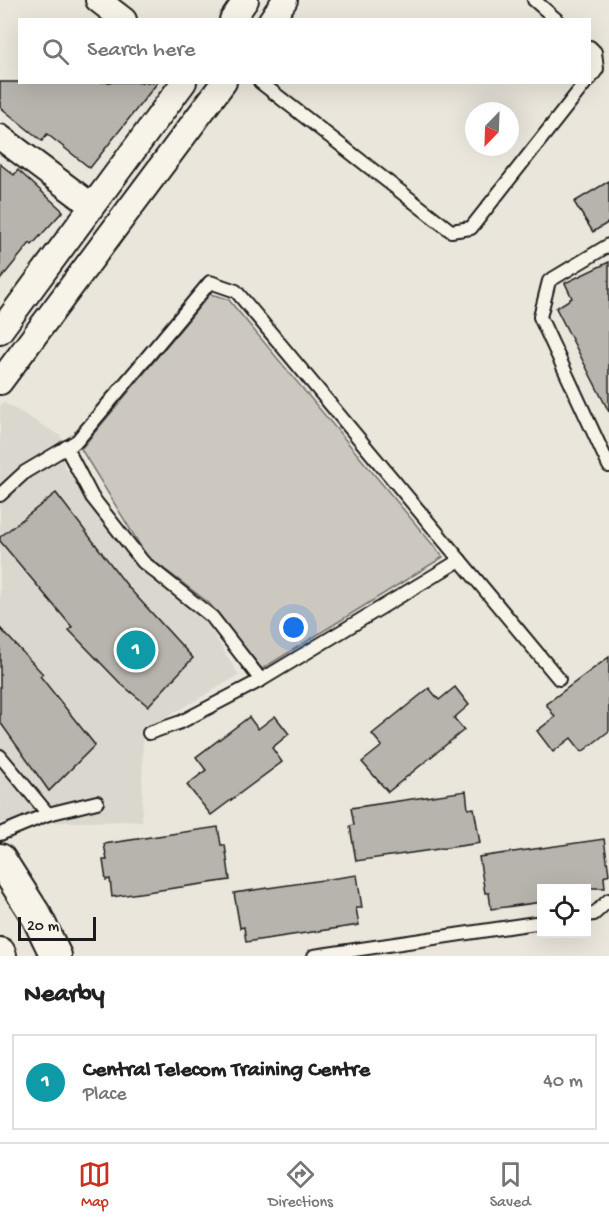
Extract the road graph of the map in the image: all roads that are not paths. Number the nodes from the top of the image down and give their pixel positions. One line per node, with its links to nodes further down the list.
1 (98, 0): 4 (street)
2 (285, 0): 5 (street)
3 (534, 0): 6 (lane)
4 (121, 18)
5 (272, 18)
6 (555, 18)
7 (591, 48): 8 (lane)
8 (591, 78)
9 (182, 84): 14 (street)
10 (223, 84): 17 (street)
11 (263, 84): 12 (lane)
12 (584, 84)
13 (0, 136): 14 (street)
14 (91, 205): 16 (street)
15 (609, 245): 21 (lane)
16 (19, 304): 17 (street); 18 (street)
17 (43, 324): 19 (street)
18 (0, 331)
19 (0, 382)
20 (66, 447): 22 (lane); 23 (lane); 25 (lane)
21 (609, 466)
22 (0, 495)
23 (460, 560): 24 (lane); 25 (lane)
24 (559, 679)
25 (261, 680): 26 (lane)
26 (149, 733)
27 (0, 756): 29 (lane)
28 (98, 802): 29 (lane)
29 (48, 814): 30 (lane)
30 (0, 834)
31 (0, 859): 35 (street)
32 (609, 900): 33 (lane)
33 (591, 914)
34 (537, 923): 36 (lane)
35 (56, 956)
36 (314, 956)

